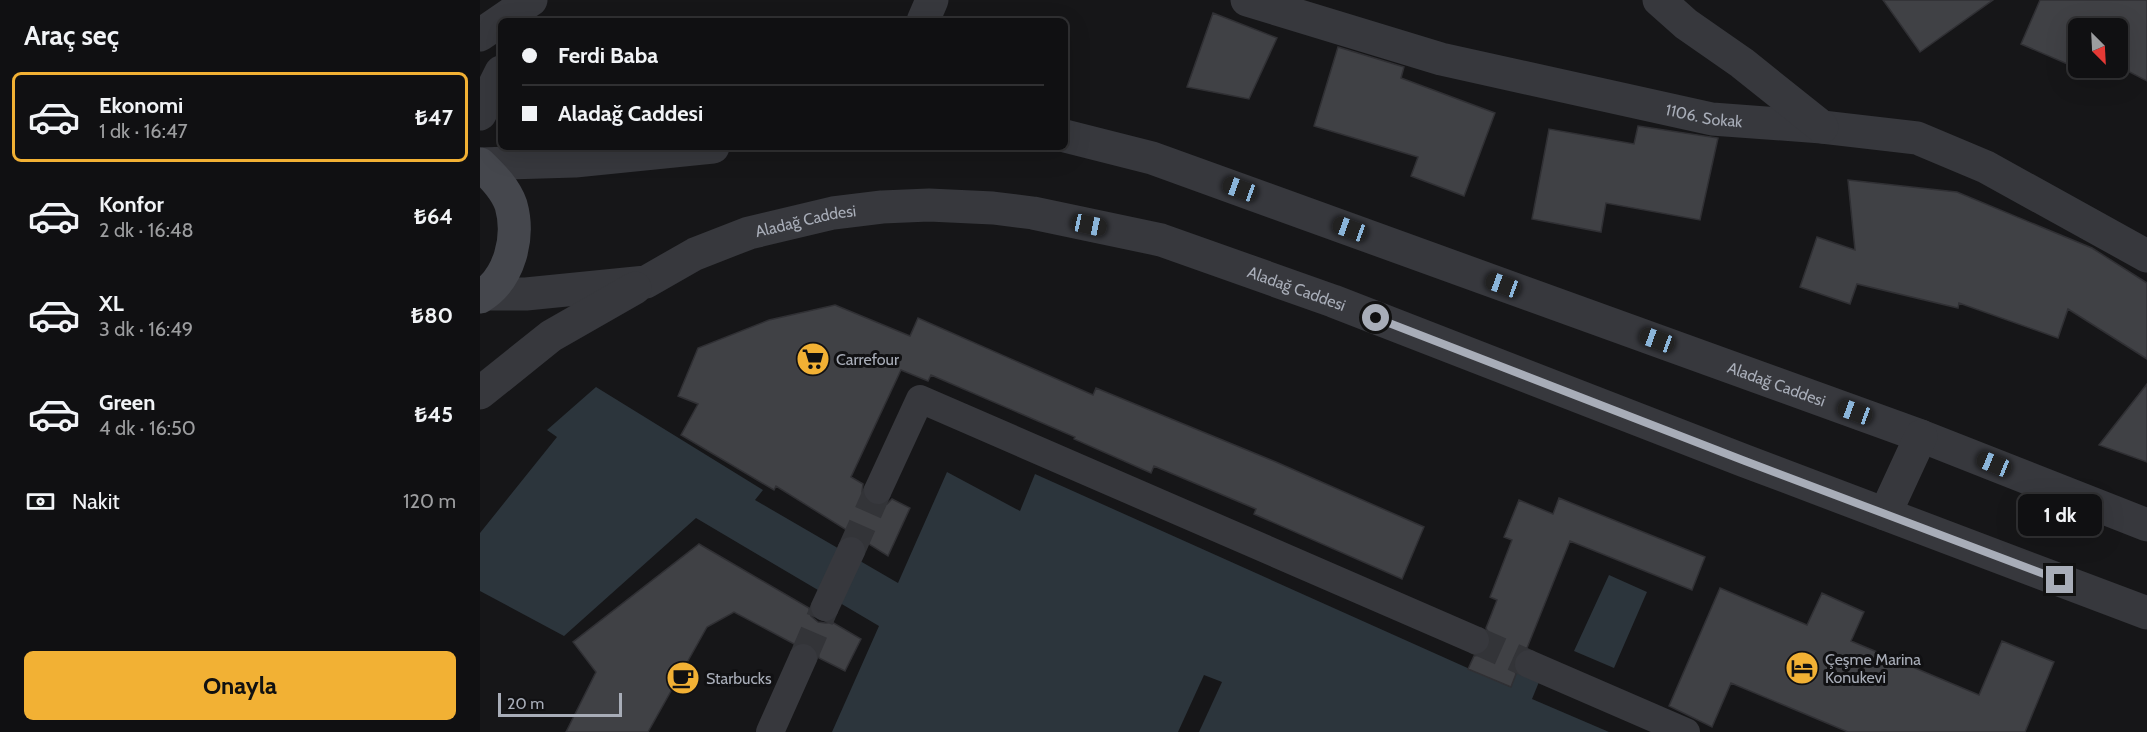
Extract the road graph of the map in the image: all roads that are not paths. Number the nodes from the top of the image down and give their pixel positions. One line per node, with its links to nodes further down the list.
1 (531, 0): 6 (street)
2 (538, 0): 7 (street)
3 (932, 0): 8 (street)
4 (1247, 0): 13 (street, 1106. Sokak)
5 (1659, 0): 13 (street)
6 (505, 18)
7 (527, 18)
8 (923, 18)
9 (498, 23): 10 (street)
10 (480, 35)
11 (498, 78): 12 (street)
12 (480, 114)
13 (1822, 127): 17 (street, 1106. Sokak)
14 (1068, 137): 21 (street, Aladağ Caddesi)
15 (683, 150): 16 (street)
16 (480, 164): 19 (main road)
17 (2147, 256)
18 (646, 282): 19 (street, Aladağ Caddesi); 20 (street); 23 (street, Aladağ Caddesi)
19 (482, 296)
20 (480, 393)
21 (1921, 436): 23 (street); 24 (street, Aladağ Caddesi)
22 (878, 490): 28 (street)
23 (1886, 514): 27 (street, Aladağ Caddesi)
24 (2147, 525)
25 (851, 551): 26 (street)
26 (825, 607)
27 (2147, 613)
28 (1475, 640)
29 (803, 658): 31 (street)
30 (1529, 664): 32 (street)
31 (770, 732)
32 (1686, 732)

